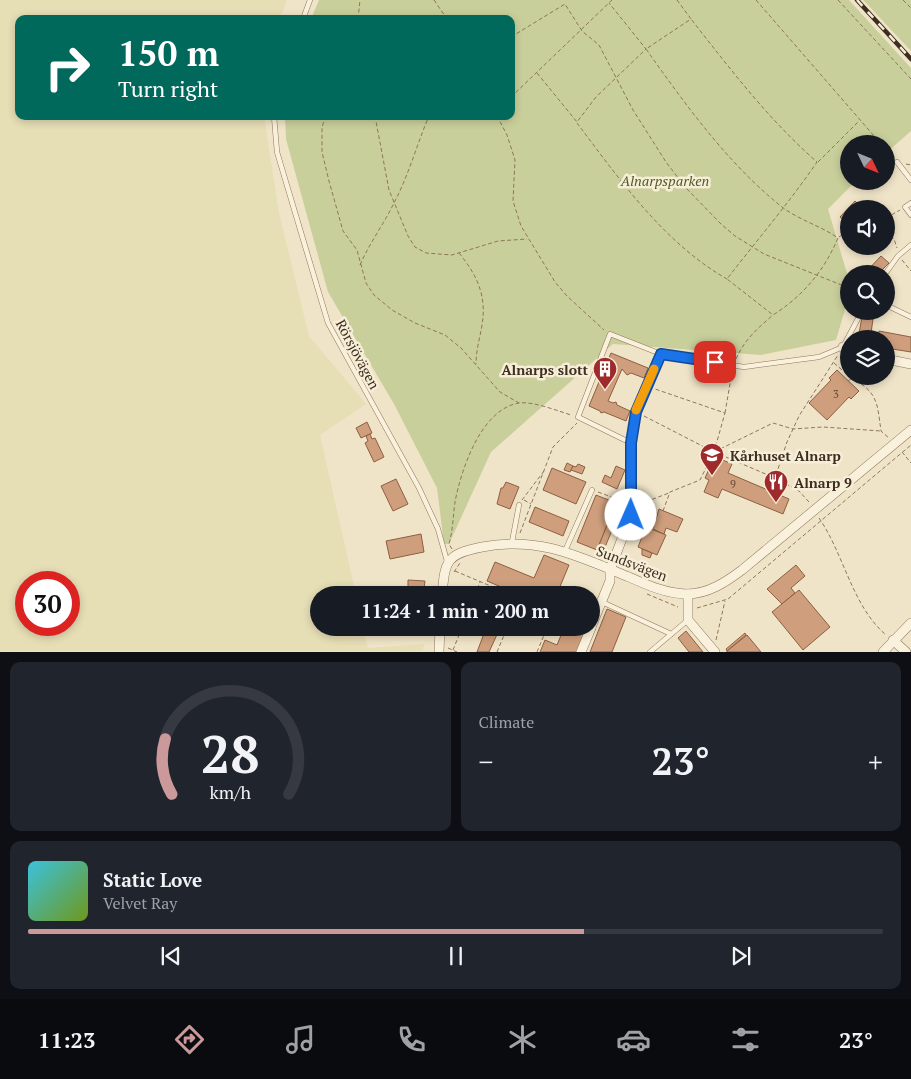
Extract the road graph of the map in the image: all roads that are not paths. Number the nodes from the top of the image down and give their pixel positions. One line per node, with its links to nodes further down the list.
1 (310, 0): 2 (lane)
2 (304, 15)
3 (274, 120): 22 (lane, Rörsjövägen)
4 (897, 162): 5 (lane)
5 (911, 180)
6 (911, 203): 7 (lane)
7 (911, 215)
8 (911, 245): 9 (lane)
9 (892, 265)
10 (895, 309): 11 (lane)
11 (911, 317)
12 (840, 350): 13 (lane)
13 (661, 354): 17 (street); 17 (lane)
14 (895, 360): 15 (street)
15 (911, 364)
16 (911, 430): 25 (street, Sundsvägen)
17 (631, 443): 23 (street)
18 (592, 490): 21 (lane)
19 (519, 505): 20 (lane)
20 (514, 542): 21 (street, Sundsvägen); 22 (street, Sundsvägen)
21 (565, 552): 23 (street, Sundsvägen)
22 (447, 561): 24 (street)
23 (610, 570): 25 (street, Sundsvägen); 26 (street)
24 (443, 586)
25 (688, 594): 27 (street)
26 (601, 602): 29 (lane)
27 (688, 620): 29 (lane); 34 (street)
28 (911, 623): 32 (street)
29 (671, 634): 36 (lane)
30 (441, 636): 33 (street)
31 (587, 636): 35 (street)
32 (893, 640): 37 (street); 38 (street)
33 (443, 650)
34 (714, 650)
35 (581, 652)
36 (650, 652)
37 (883, 652)
38 (906, 652)

